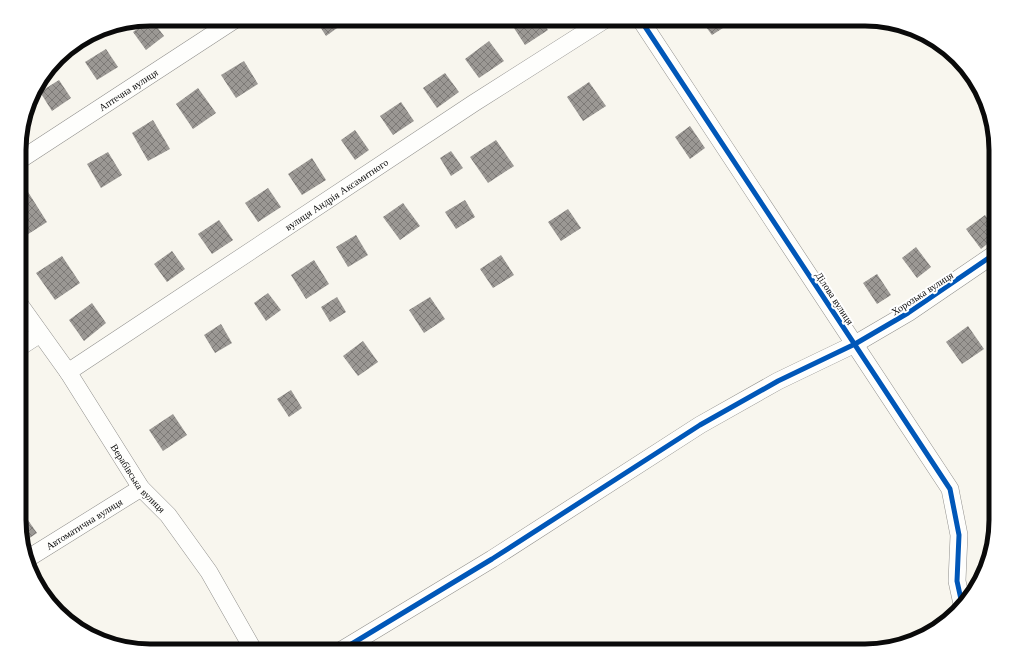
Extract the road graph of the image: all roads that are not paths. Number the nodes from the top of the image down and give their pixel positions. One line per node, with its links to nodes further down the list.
1 (225, 26): 4 (street, Аптечна вулиця)
2 (595, 26): 10 (street, вулиця Андрія Аксамитного)
3 (645, 26): 9 (street, Ділова вулиця)
4 (26, 156)
5 (989, 258): 9 (street, Хорозька вулиця)
6 (26, 314): 7 (street, Верабівська вулиця)
7 (40, 334): 8 (street); 10 (street, Верабівська вулиця)
8 (26, 342)
9 (855, 344): 13 (street, Ділова вулиця); 15 (street, Хорозька вулиця)
10 (68, 372): 11 (street, Верабівська вулиця)
11 (141, 488): 12 (street, Автоматична вулиця); 14 (street, Верабівська вулиця)
12 (32, 556)
13 (961, 599)
14 (250, 644)
15 (352, 644)

